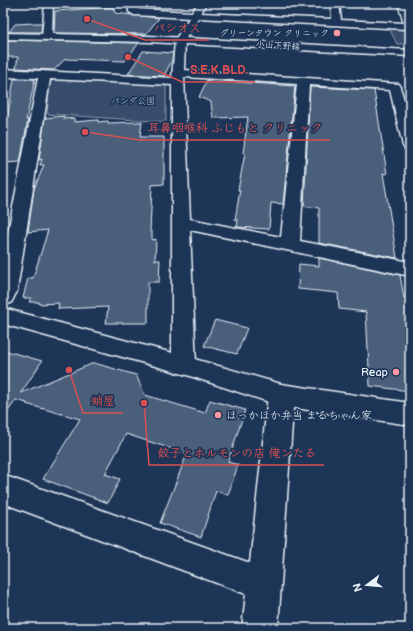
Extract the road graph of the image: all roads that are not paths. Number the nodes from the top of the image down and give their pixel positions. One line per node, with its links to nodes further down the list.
1 (49, 3): 11 (street)
2 (132, 3): 7 (street)
3 (202, 3): 7 (street)
4 (335, 3): 9 (street)
5 (402, 3): 9 (street)
6 (267, 8): 8 (street)
7 (194, 15): 8 (street); 12 (street)
8 (264, 18): 9 (street)
9 (337, 22)
10 (3, 36): 11 (street, 小山下野線)
11 (47, 36): 12 (street, 小山下野線)
12 (180, 40): 13 (street, 小山下野線); 16 (street)
13 (410, 53)
14 (3, 73): 15 (street)
15 (45, 75): 16 (street); 22 (street)
16 (178, 78): 17 (street); 19 (street)
17 (303, 81): 18 (street); 20 (street)
18 (410, 146)
19 (181, 223): 20 (street); 24 (street)
20 (290, 244): 21 (street)
21 (410, 269)
22 (3, 298)
23 (3, 316): 24 (street)
24 (184, 365): 25 (street)
25 (281, 395): 26 (street); 28 (street)
26 (410, 414)
27 (3, 489): 28 (street)
28 (263, 584): 29 (street)
29 (260, 628)

